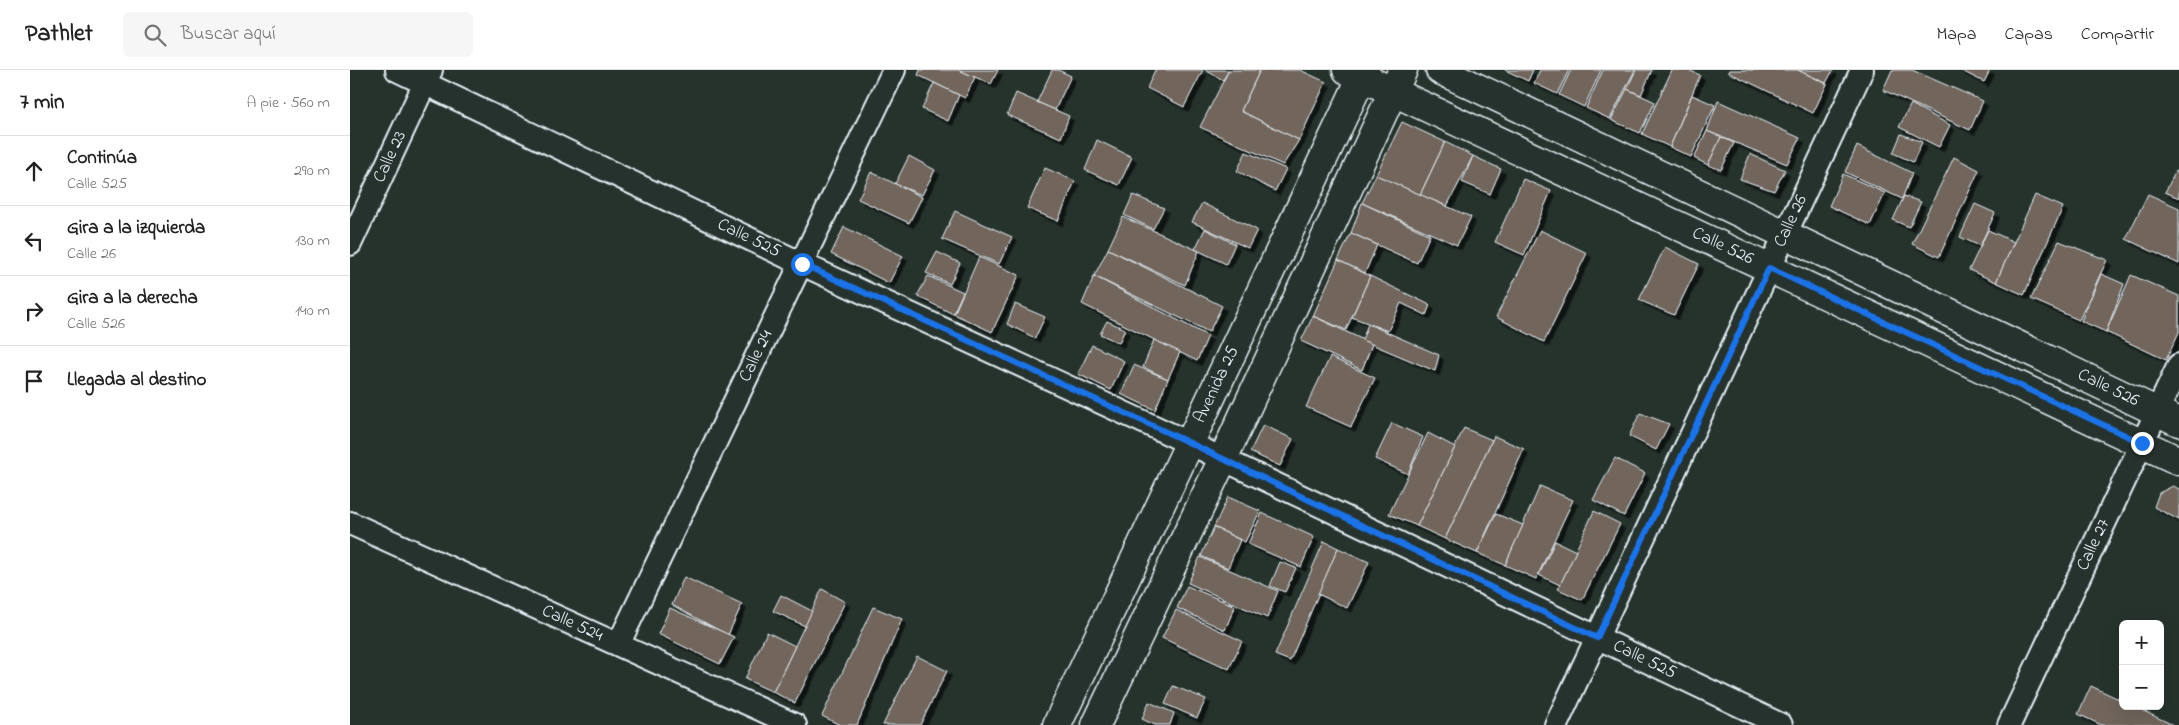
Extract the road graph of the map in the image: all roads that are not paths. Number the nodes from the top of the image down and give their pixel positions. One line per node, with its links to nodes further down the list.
1 (397, 70): 6 (street, Calle 525)
2 (894, 70): 10 (street, Calle 24)
3 (1440, 70): 8 (main road, Calle 526)
4 (1862, 70): 8 (street, Calle 26)
5 (1358, 72): 7 (main road, Calle 526); 14 (main road, Avenida 25)
6 (428, 76): 9 (street, Calle 23); 10 (street, Calle 525)
7 (1398, 80): 11 (main road, Calle 526); 16 (main road, Avenida 25)
8 (1785, 235): 11 (street, Calle 26); 13 (main road, Calle 526)
9 (350, 244)
10 (802, 264): 14 (street, Calle 525); 20 (street, Calle 24)
11 (1769, 268): 15 (main road, Calle 526); 19 (street, Calle 26)
12 (2179, 365): 13 (street, Calle 27)
13 (2168, 417): 15 (street, Calle 27)
14 (1190, 443): 16 (street, Calle 525); 22 (main road, Avenida 25)
15 (2142, 443): 17 (main road, Calle 526); 26 (street, Calle 27)
16 (1223, 459): 19 (street, Calle 525); 23 (main road, Avenida 25)
17 (2179, 461)
18 (350, 523): 20 (street, Calle 524)
19 (1597, 638): 24 (street, Calle 26); 25 (street, Calle 525)
20 (619, 643): 21 (street, Calle 524)
21 (795, 725)
22 (1057, 725)
23 (1096, 725)
24 (1556, 725)
25 (1781, 725)
26 (2009, 725)

